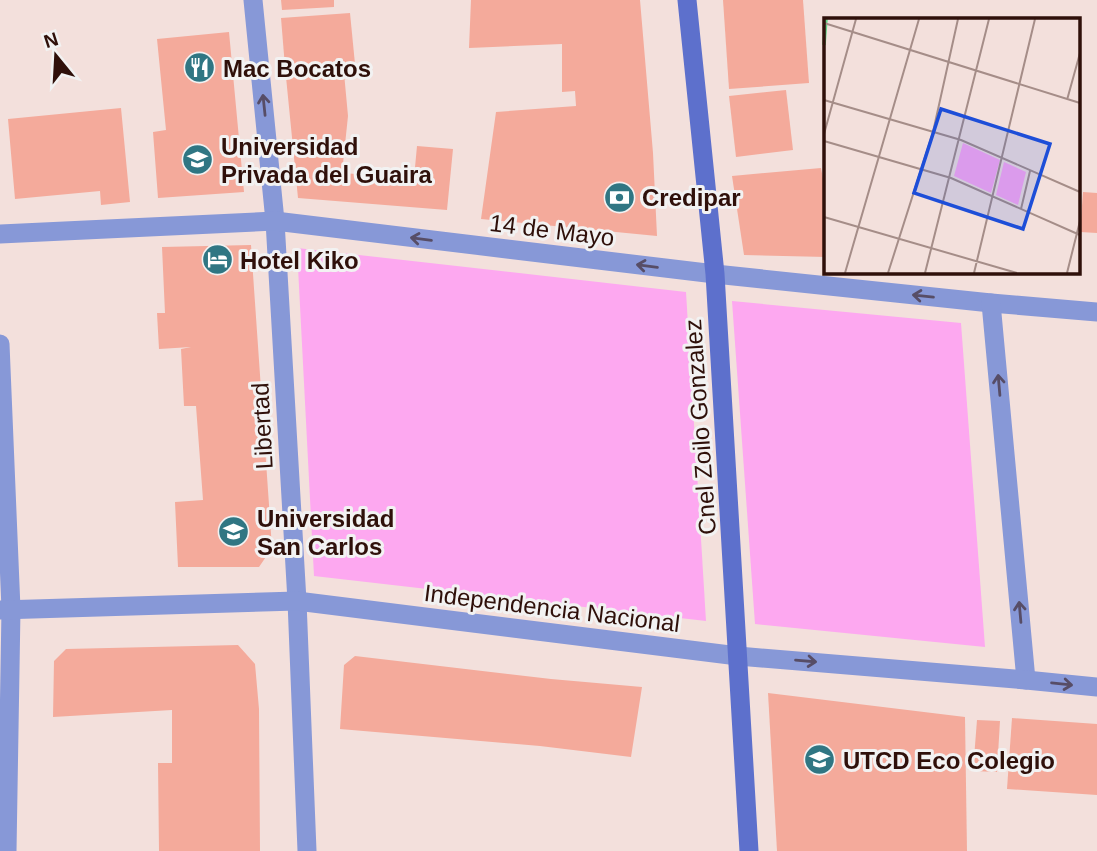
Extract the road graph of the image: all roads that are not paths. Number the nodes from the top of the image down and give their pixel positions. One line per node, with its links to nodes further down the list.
1 (253, 0): 3 (street, Libertad, one-way to 1)
2 (687, 0): 5 (main road, Cnel Zoilo Gonzalez)
3 (275, 221): 4 (street, 14 de Mayo); 5 (street, 14 de Mayo, one-way to 3); 9 (street, Libertad)
4 (0, 234)
5 (715, 274): 6 (street, 14 de Mayo, one-way to 5); 11 (main road, Cnel Zoilo Gonzalez)
6 (991, 303): 7 (street, 14 de Mayo); 12 (street, one-way to 6)
7 (1097, 312)
8 (0, 344): 10 (street)
9 (297, 601): 10 (street, Independencia Nacional); 11 (street, Independencia Nacional); 15 (street, Libertad)
10 (5, 610): 14 (street)
11 (738, 656): 12 (street, Independencia Nacional, one-way to 12); 16 (main road, Cnel Zoilo Gonzalez)
12 (1026, 680): 13 (street, Independencia Nacional, one-way to 13)
13 (1097, 687)
14 (7, 851)
15 (307, 851)
16 (749, 851)

